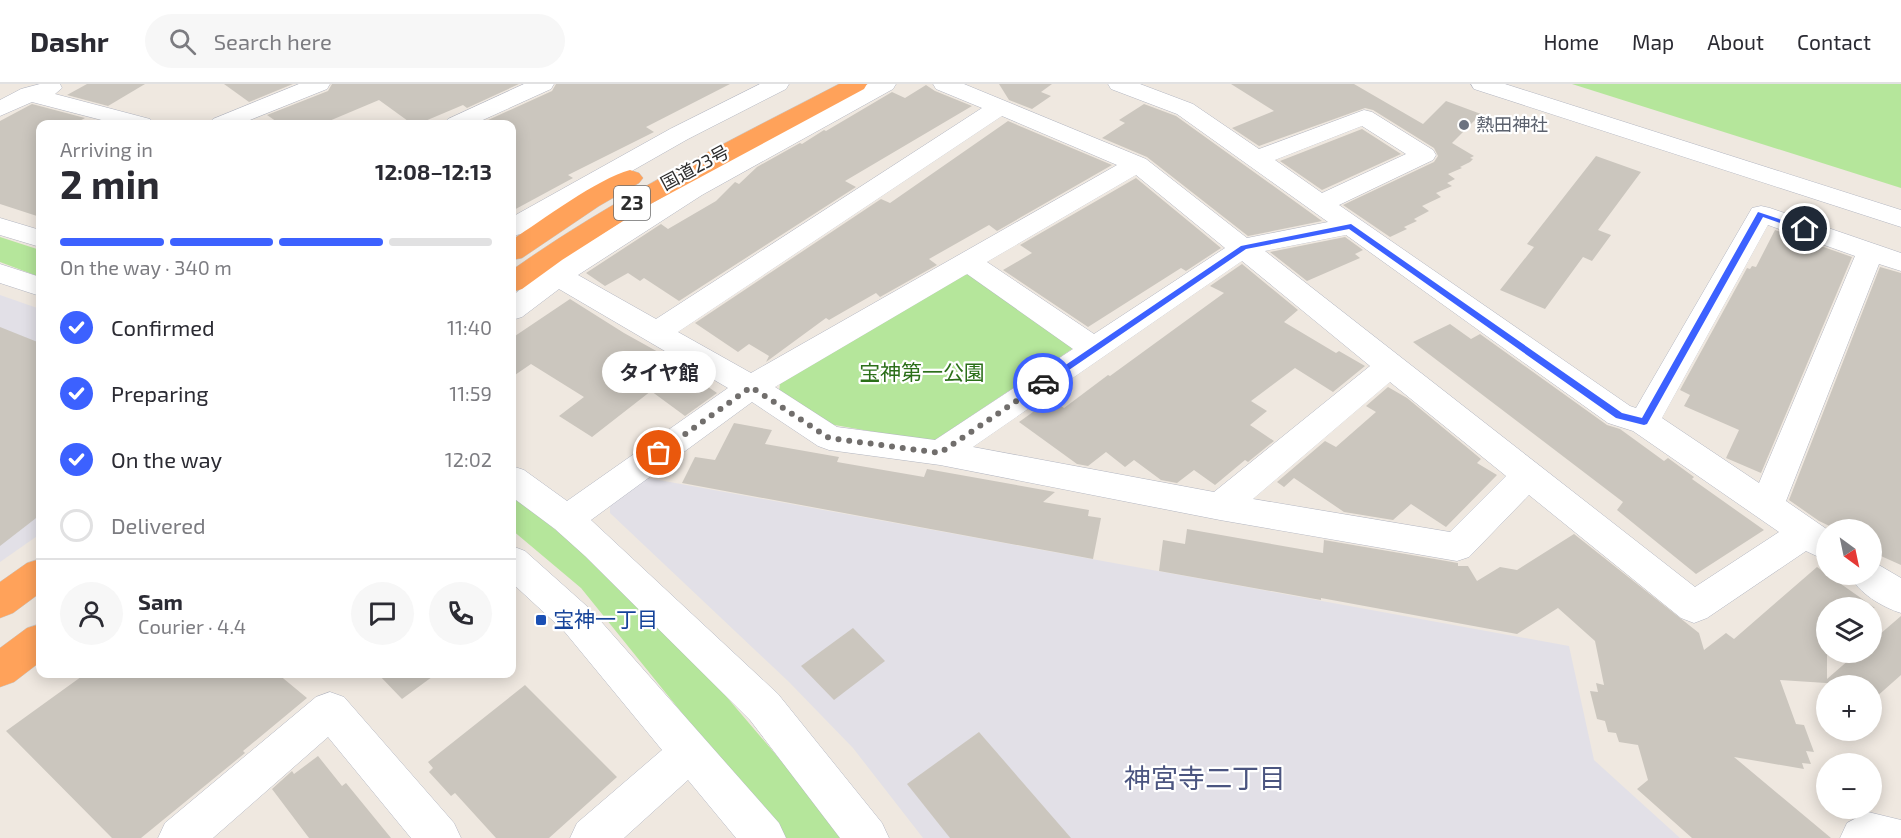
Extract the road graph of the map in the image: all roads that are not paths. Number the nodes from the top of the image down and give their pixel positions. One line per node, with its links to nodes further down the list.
1 (64, 84): 12 (street)
2 (318, 84): 16 (street)
3 (543, 84): 17 (street)
4 (778, 84): 24 (street)
5 (812, 84): 28 (highway, 国道23号 / 23)
6 (856, 84): 34 (highway, 国道23号 / 23)
7 (885, 84): 33 (street)
8 (944, 84): 13 (street)
9 (1482, 84): 22 (street)
10 (1538, 84): 20 (street)
11 (1137, 86): 18 (street)
12 (28, 89): 14 (street); 15 (street)
13 (1000, 107): 19 (street); 37 (street)
14 (0, 109)
15 (129, 120)
16 (231, 120)
17 (465, 120)
18 (1256, 159): 21 (street); 21 (street)
19 (1137, 164): 27 (street); 30 (street)
20 (1901, 200)
21 (1320, 204): 25 (street)
22 (1901, 219)
23 (0, 226): 26 (street)
24 (516, 226)
25 (1351, 226): 27 (street); 41 (street)
26 (36, 238)
27 (1244, 247): 38 (street); 39 (street)
28 (516, 249)
29 (1871, 251): 31 (street); 41 (street); 45 (street)
30 (968, 262): 38 (street); 40 (street)
31 (1901, 262)
32 (0, 273): 35 (street)
33 (556, 275): 36 (street); 37 (street)
34 (516, 280)
35 (36, 286)
36 (516, 307)
37 (656, 333): 40 (street)
38 (1094, 349): 42 (street)
39 (1390, 366): 43 (street); 46 (street)
40 (751, 387): 42 (street); 47 (street)
41 (1644, 422): 45 (street)
42 (940, 453): 46 (street)
43 (1527, 474): 46 (street); 49 (street)
44 (516, 481): 47 (street)
45 (1767, 506): 48 (street)
46 (1220, 507)
47 (567, 519): 62 (street)
48 (1816, 539)
49 (1816, 541)
50 (516, 565): 57 (street)
51 (36, 577): 54 (highway)
52 (1882, 585): 53 (street)
53 (1901, 598)
54 (0, 602)
55 (36, 643): 56 (highway)
56 (0, 670)
57 (690, 752): 60 (street); 61 (street)
58 (180, 838): 59 (street)
59 (439, 838)
60 (592, 838)
61 (764, 838)
62 (867, 838)
63 (1863, 838): 64 (street)
64 (1893, 838)

